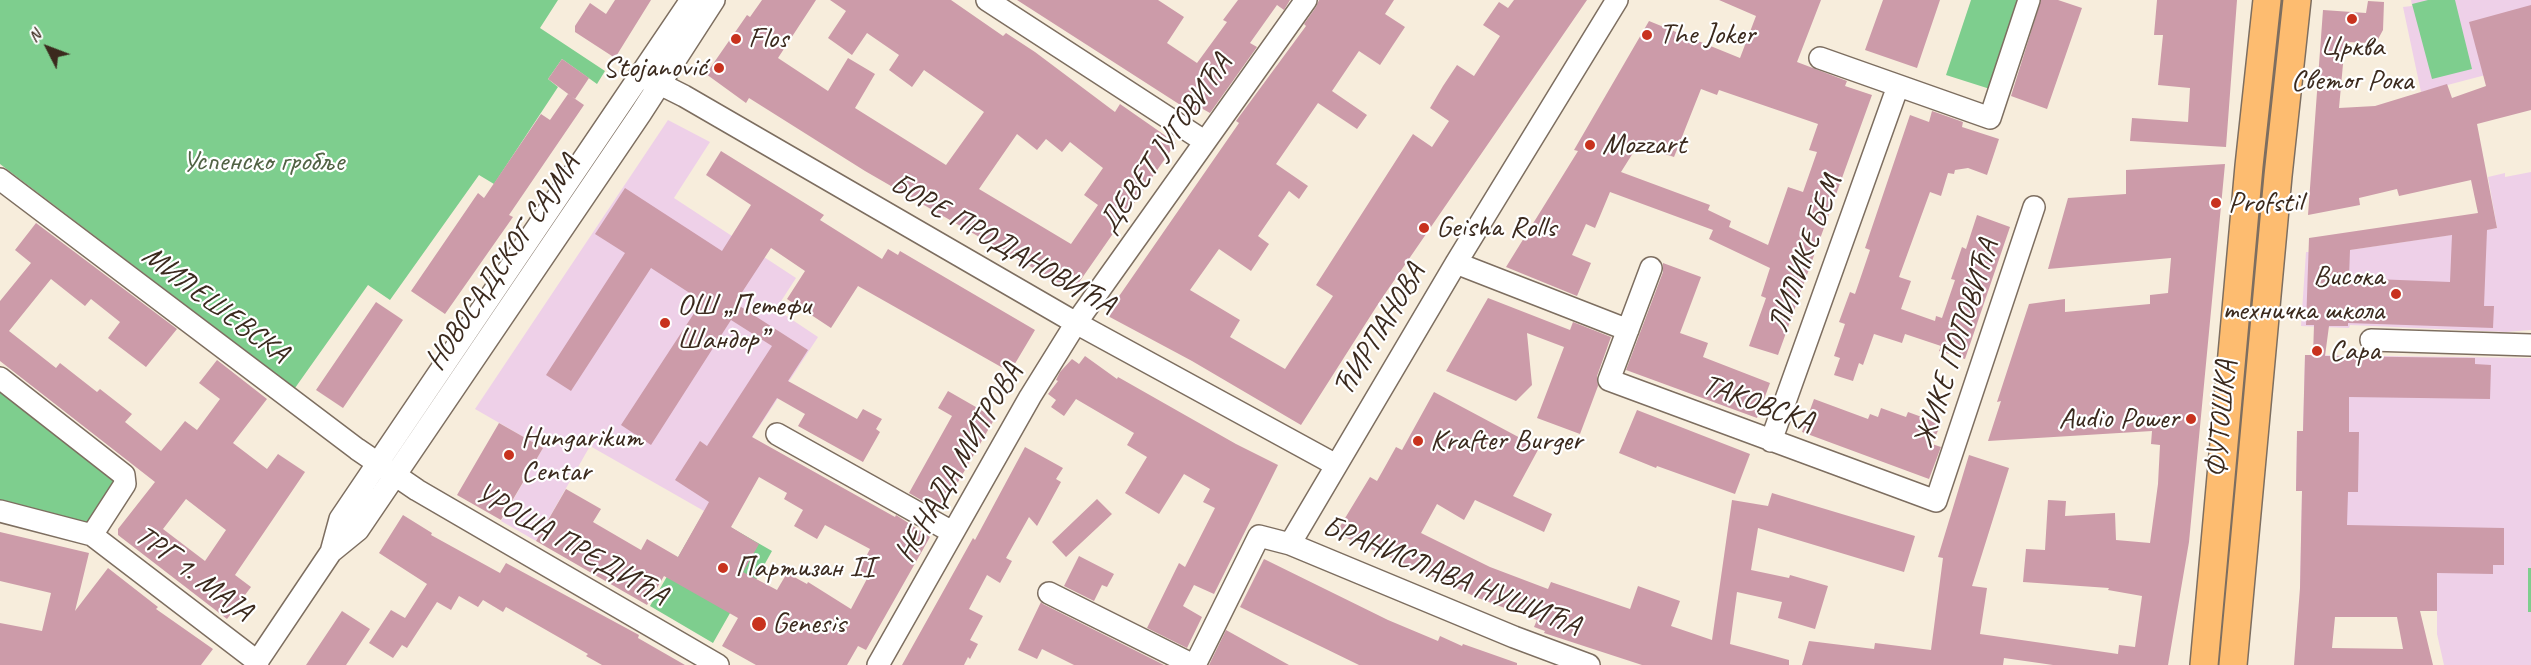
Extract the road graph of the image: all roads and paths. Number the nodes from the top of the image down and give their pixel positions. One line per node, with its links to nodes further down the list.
1 (692, 0): 10 (street, НОВОСАДСКОГ САЈМА)
2 (714, 0): 11 (street, НОВОСАДСКОГ САЈМА)
3 (987, 0): 13 (street)
4 (1306, 0): 13 (street, ДЕВЕТ ЈУГОВИЋА)
5 (1617, 0): 16 (street, ЋИРПАНОВА)
6 (2029, 0): 12 (street)
7 (2266, 0): 40 (main road, ФУТОШКА)
8 (2296, 0): 41 (main road, ФУТОШКА)
9 (1820, 58): 12 (street)
10 (638, 77): 11 (street, БОРЕ ПРОДАНОВИЋА); 25 (street, НОВОСАДСКОГ САЈМА)
11 (660, 84): 18 (street, БОРЕ ПРОДАНОВИЋА); 27 (street, НОВОСАДСКОГ САЈМА)
12 (1898, 86): 24 (street, ЛИЛИКЕ БЕМ)
13 (1204, 141): 18 (street, ДЕВЕТ ЈУГОВИЋА)
14 (0, 179): 25 (street, МИЛЕШЕВСКА)
15 (2034, 207): 28 (street, ЖИКЕ ПОПОВИЋА)
16 (1456, 263): 19 (street); 26 (street, ЋИРПАНОВА)
17 (1651, 268): 19 (street, ТАКОВСКА)
18 (1076, 323): 26 (street, БОРЕ ПРОДАНОВИЋА); 30 (street, НЕНАДА МИТРОВА)
19 (1628, 330): 24 (street, ТАКОВСКА)
20 (2371, 340): 21 (street)
21 (2531, 345)
22 (0, 378): 31 (street, ТРГ 1. МАЈА)
23 (777, 434): 30 (street)
24 (1771, 441): 28 (street, ТАКОВСКА)
25 (377, 464): 27 (street, МИЛЕШЕВСКА); 33 (street, НОВОСАДСКОГ САЈМА)
26 (1336, 465): 32 (street, ЋИРПАНОВА)
27 (396, 476): 33 (street, НОВОСАДСКОГ САЈМА); 36 (street, УРОША ПРЕДИЋА)
28 (1936, 501)
29 (0, 511): 31 (street, ТРГ 1. МАЈА)
30 (952, 532): 37 (street, НЕНАДА МИТРОВА)
31 (92, 535): 35 (street, ТРГ 1. МАЈА)
32 (1290, 544): 38 (street); 39 (street, БРАНИСЛАВА НУШИЋА)
33 (331, 552): 35 (street, НОВОСАДСКОГ САЈМА)
34 (1049, 592): 38 (street)
35 (256, 663)
36 (718, 665)
37 (878, 665)
38 (1194, 665)
39 (1589, 665)
40 (2204, 665)
41 (2233, 665)

